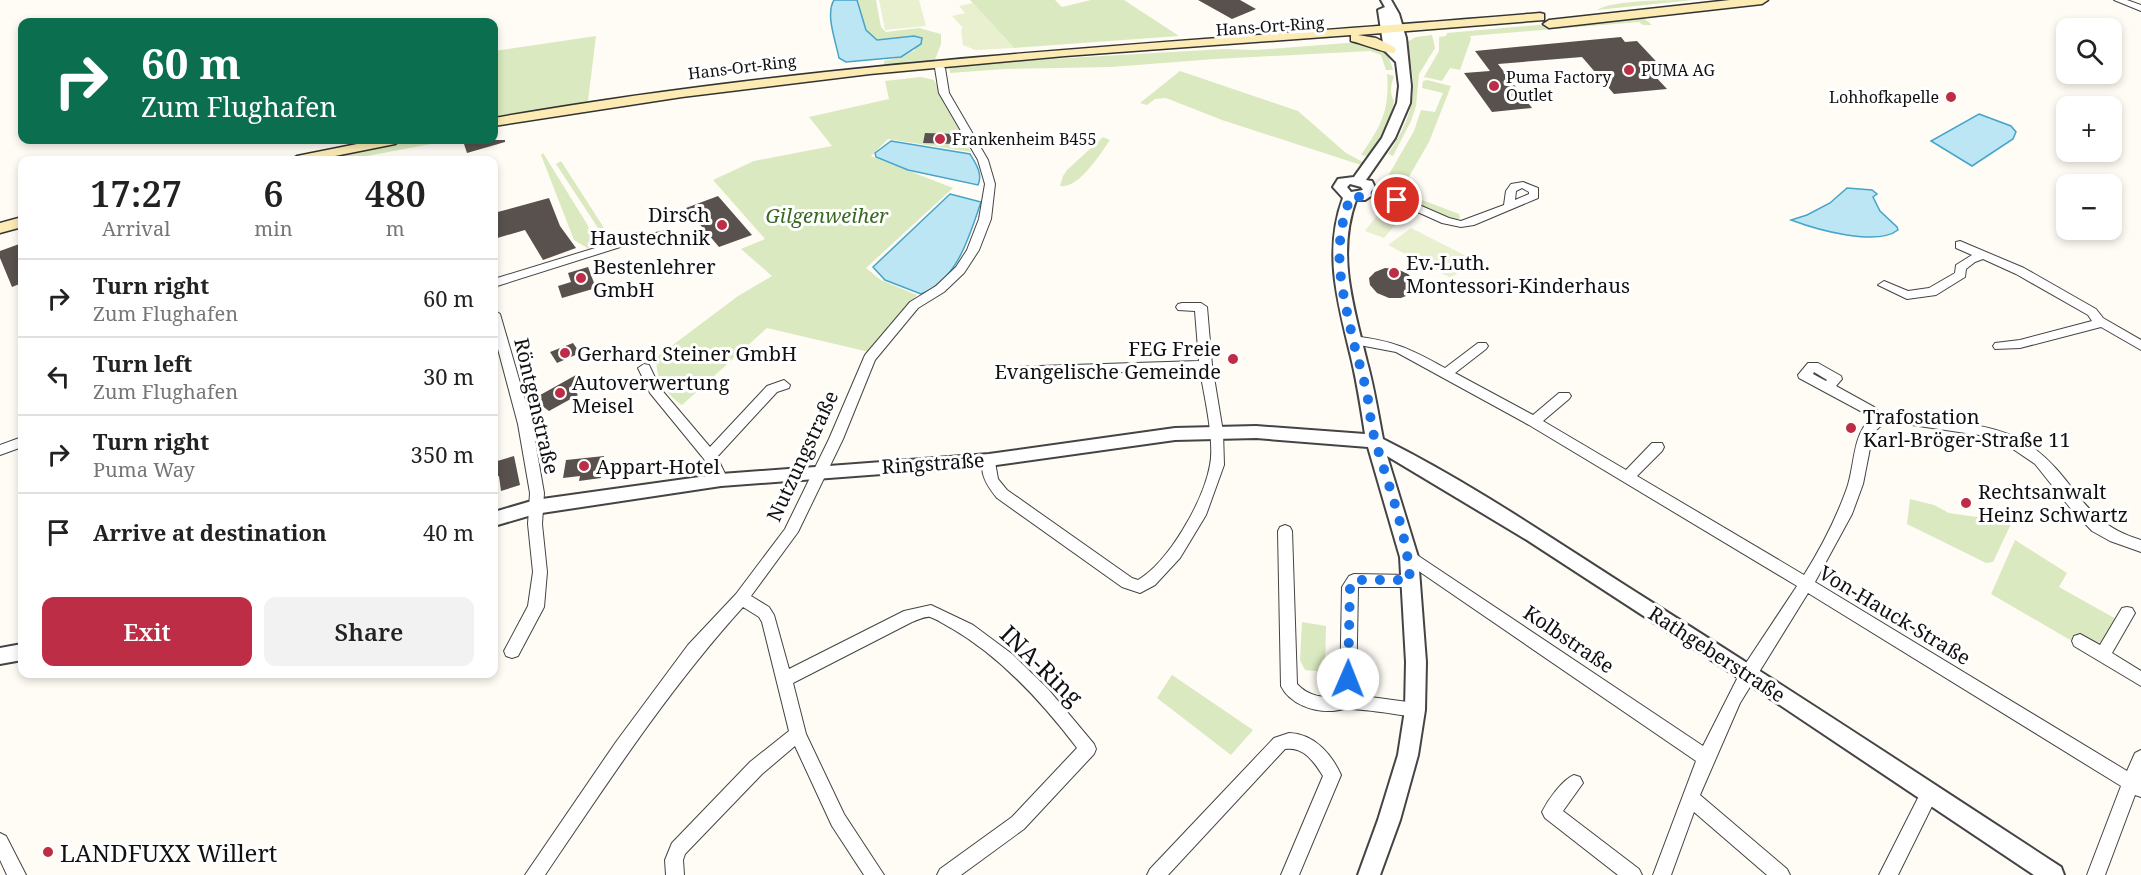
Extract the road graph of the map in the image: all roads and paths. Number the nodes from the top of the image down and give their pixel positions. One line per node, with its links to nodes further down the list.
1 (1719, 0): 6 (main road, Hans-Ort-Ring)
2 (1762, 0): 6 (main road, Hans-Ort-Ring)
3 (2118, 0): 5 (street)
4 (1390, 7): 7 (main road); 8 (street); 8 (street)
5 (2141, 8)
6 (1545, 20): 7 (main road, Hans-Ort-Ring)
7 (1425, 29): 8 (main road, Hans-Ort-Ring)
8 (1392, 32): 9 (main road, Hans-Ort-Ring); 10 (street); 11 (main road, Hans-Ort-Ring); 12 (street)
9 (1355, 38): 10 (main road); 11 (main road, Hans-Ort-Ring)
10 (1390, 50): 12 (street)
11 (997, 58): 13 (main road, Hans-Ort-Ring)
12 (1402, 63): 17 (street)
13 (933, 66): 14 (main road, Hans-Ort-Ring); 51 (street, Nutzungstraße)
14 (498, 121)
15 (375, 144): 16 (main road)
16 (317, 156)
17 (1359, 180): 18 (street); 19 (street)
18 (1370, 192): 19 (street); 20 (street)
19 (1351, 196): 31 (street)
20 (1509, 207)
21 (18, 223): 22 (main road)
22 (0, 228)
23 (668, 234): 26 (street)
24 (1960, 245): 25 (street)
25 (1984, 255): 27 (street); 29 (street)
26 (498, 282)
27 (1884, 285)
28 (1182, 308): 35 (street)
29 (2099, 321): 33 (street); 34 (street)
30 (498, 327): 54 (street, Röntgenstraße)
31 (1353, 340): 38 (street, Von-Hauck-Straße); 45 (street)
32 (1482, 346): 38 (street)
33 (2000, 346)
34 (2141, 346)
35 (1206, 366): 37 (street); 44 (street)
36 (644, 368): 49 (street)
37 (1012, 371)
38 (1445, 374): 43 (street, Von-Hauck-Straße)
39 (784, 385): 49 (street)
40 (1827, 387): 42 (street)
41 (1564, 396): 43 (street)
42 (1879, 420): 57 (street); 60 (street)
43 (1534, 422): 52 (street, Von-Hauck-Straße)
44 (1216, 432): 45 (street, Ringstraße); 50 (street, Ringstraße); 50 (street)
45 (1375, 442): 58 (street); 68 (street, Rathgeberstraße)
46 (18, 443): 48 (street)
47 (1657, 447): 52 (street)
48 (0, 450)
49 (710, 456): 53 (street)
50 (989, 460): 51 (street, Ringstraße)
51 (820, 472): 53 (street, Ringstraße); 61 (street, Nutzungstraße)
52 (1627, 477): 60 (street, Von-Hauck-Straße)
53 (721, 480): 54 (street, Ringstraße)
54 (535, 507): 55 (street, Ringstraße); 64 (street, Röntgenstraße)
55 (498, 518)
56 (1286, 531): 71 (street)
57 (2141, 546)
58 (1408, 557): 59 (street); 74 (street, Kolbstraße)
59 (1404, 580): 71 (street); 72 (street)
60 (1807, 586): 68 (street); 77 (street, Von-Hauck-Straße)
61 (741, 598): 70 (street); 82 (street, Nutzungstraße)
62 (2127, 613): 66 (street)
63 (2080, 641): 66 (street)
64 (512, 651)
65 (18, 653): 67 (street)
66 (2102, 655): 69 (street)
67 (0, 656)
68 (1747, 675): 74 (street); 78 (street, Rathgeberstraße)
69 (2141, 679)
70 (783, 680): 73 (street); 85 (street, INA-Ring)
71 (1348, 701): 72 (street)
72 (1415, 710): 88 (street)
73 (798, 734): 83 (street); 84 (street)
74 (1706, 758): 79 (street)
75 (2141, 758): 77 (street)
76 (1574, 783): 89 (street)
77 (2136, 786): 94 (street)
78 (1929, 794): 92 (street); 93 (street, Rathgeberstraße)
79 (1690, 798): 90 (street); 91 (street)
80 (0, 842): 81 (street)
81 (16, 875)
82 (534, 875)
83 (675, 875)
84 (875, 875)
85 (946, 875)
86 (1156, 875): 87 (street)
87 (1290, 875)
88 (1369, 875)
89 (1633, 875)
90 (1662, 875)
91 (1781, 875)
92 (1888, 875)
93 (2053, 875)
94 (2096, 875)

